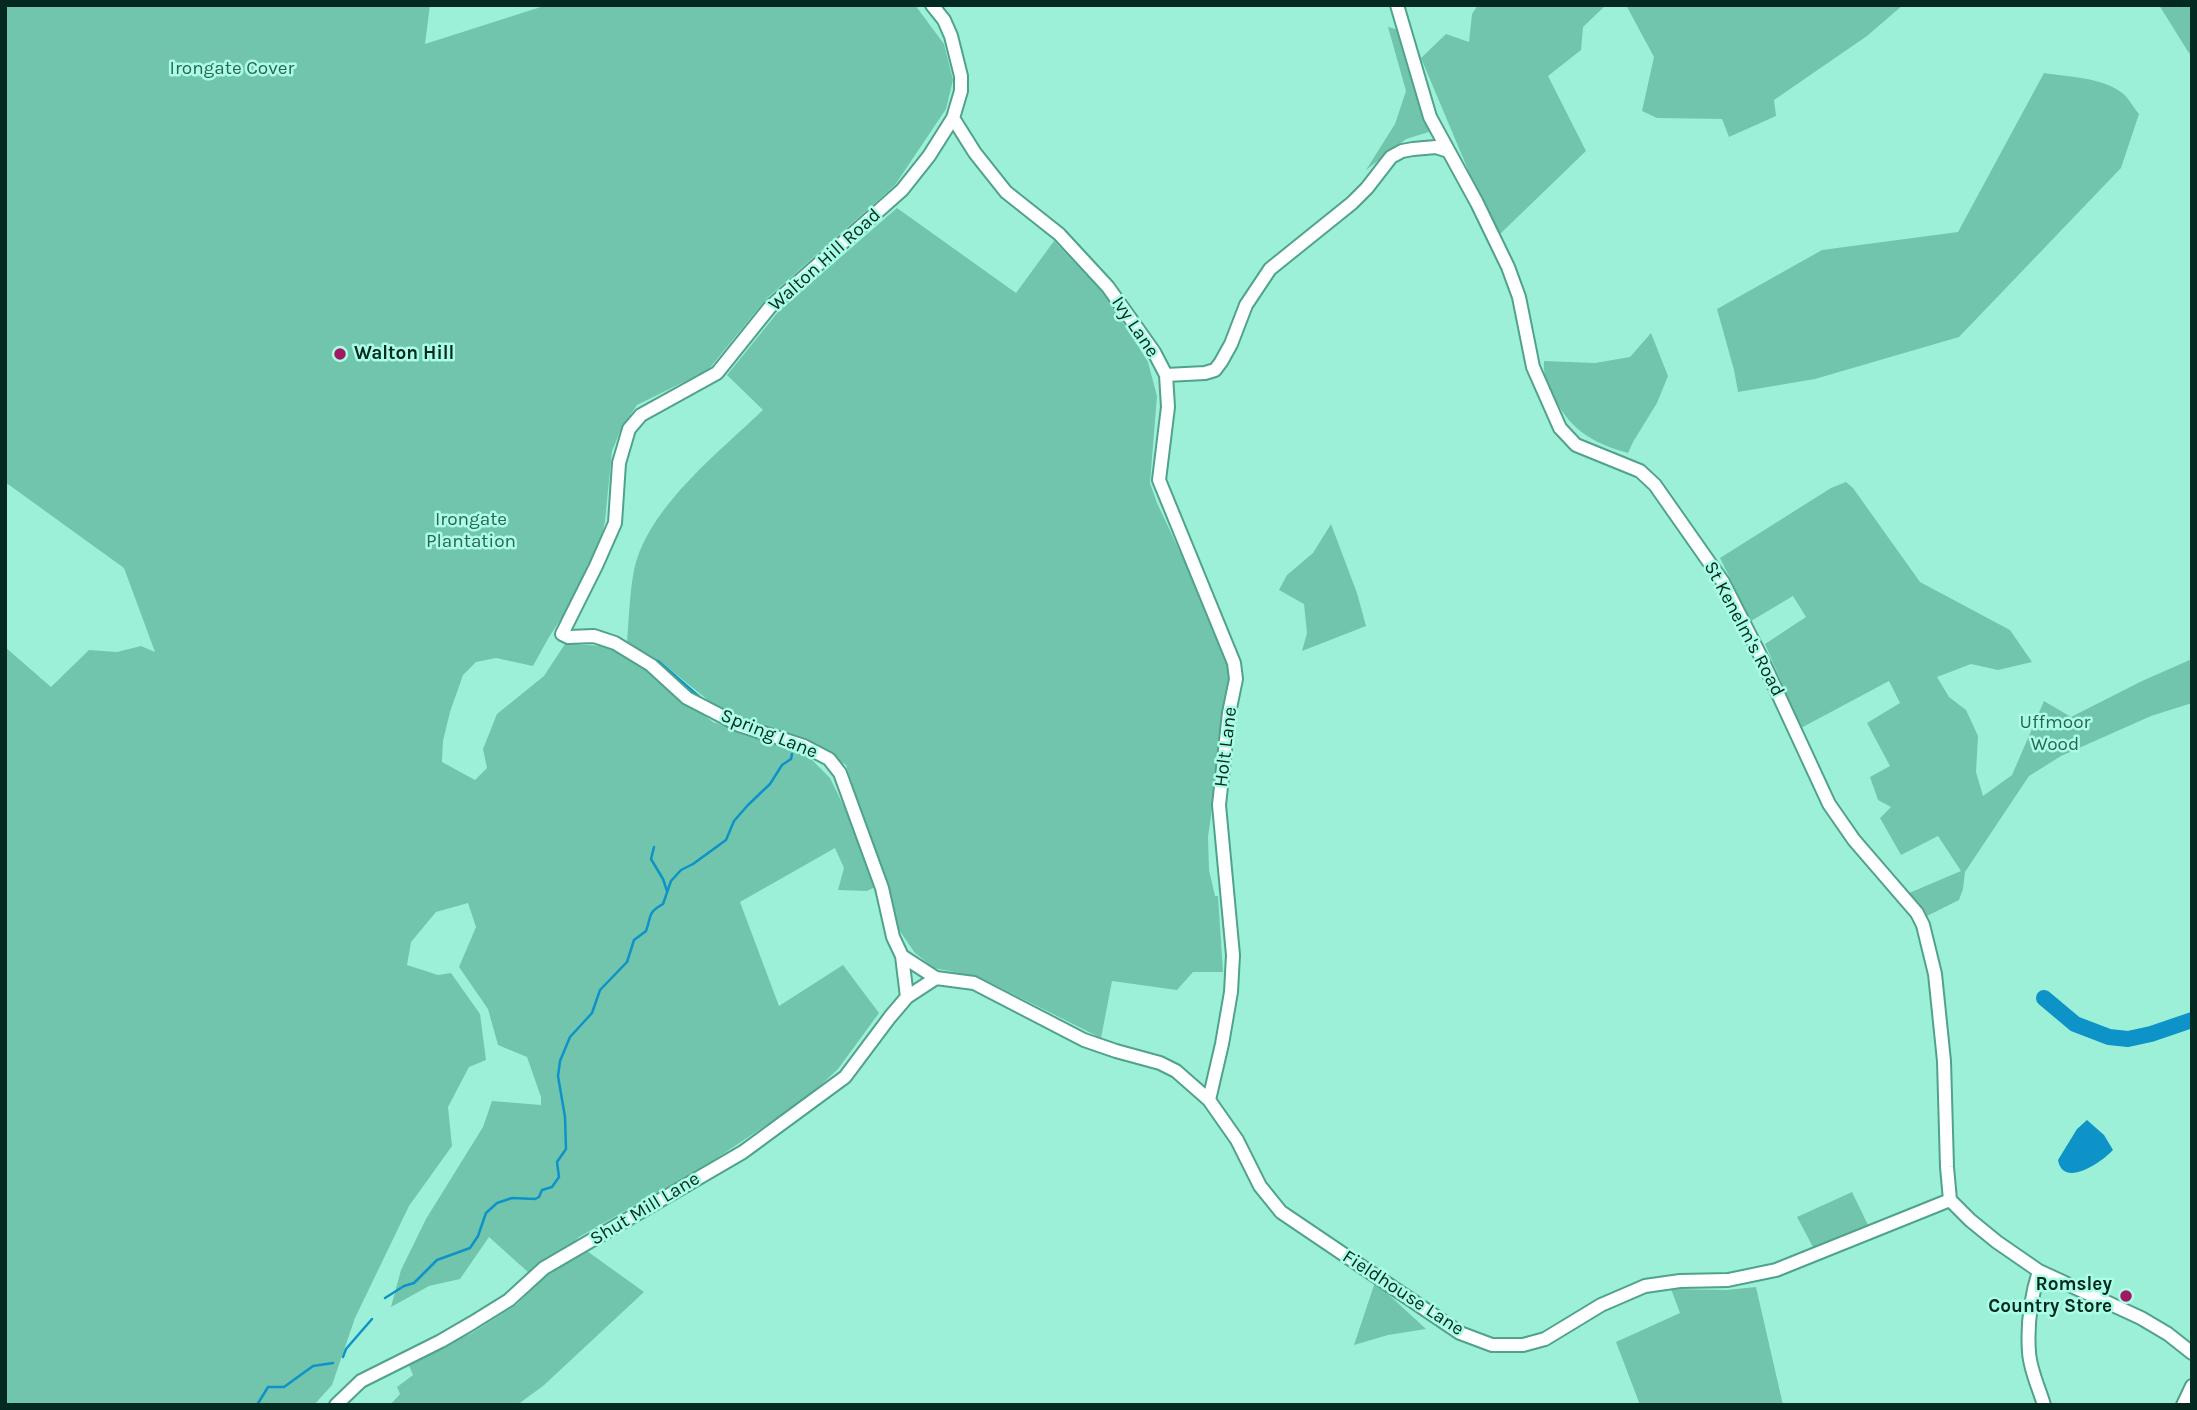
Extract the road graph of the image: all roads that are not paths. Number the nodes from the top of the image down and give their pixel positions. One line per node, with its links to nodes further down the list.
1 (932, 5): 3 (street, Walton Hill Road)
2 (1397, 5): 4 (street, St Kenelm's Road)
3 (953, 118): 5 (street, Ivy Lane); 6 (street, Walton Hill Road)
4 (1448, 150): 5 (street, Ivy Lane); 11 (street, St Kenelm's Road)
5 (1166, 375): 10 (street, Holt Lane)
6 (562, 634): 7 (street, Spring Lane)
7 (902, 957): 8 (street); 9 (street, Spring Lane)
8 (933, 979): 9 (street, Shut Mill Lane); 10 (street, Fieldhouse Lane)
9 (907, 997): 15 (street, Shut Mill Lane)
10 (1209, 1100): 11 (street, Fieldhouse Lane)
11 (1950, 1200): 12 (street)
12 (2039, 1271): 13 (street); 16 (street)
13 (2192, 1353)
14 (2192, 1386): 17 (street)
15 (336, 1405)
16 (2044, 1405)
17 (2183, 1405)

